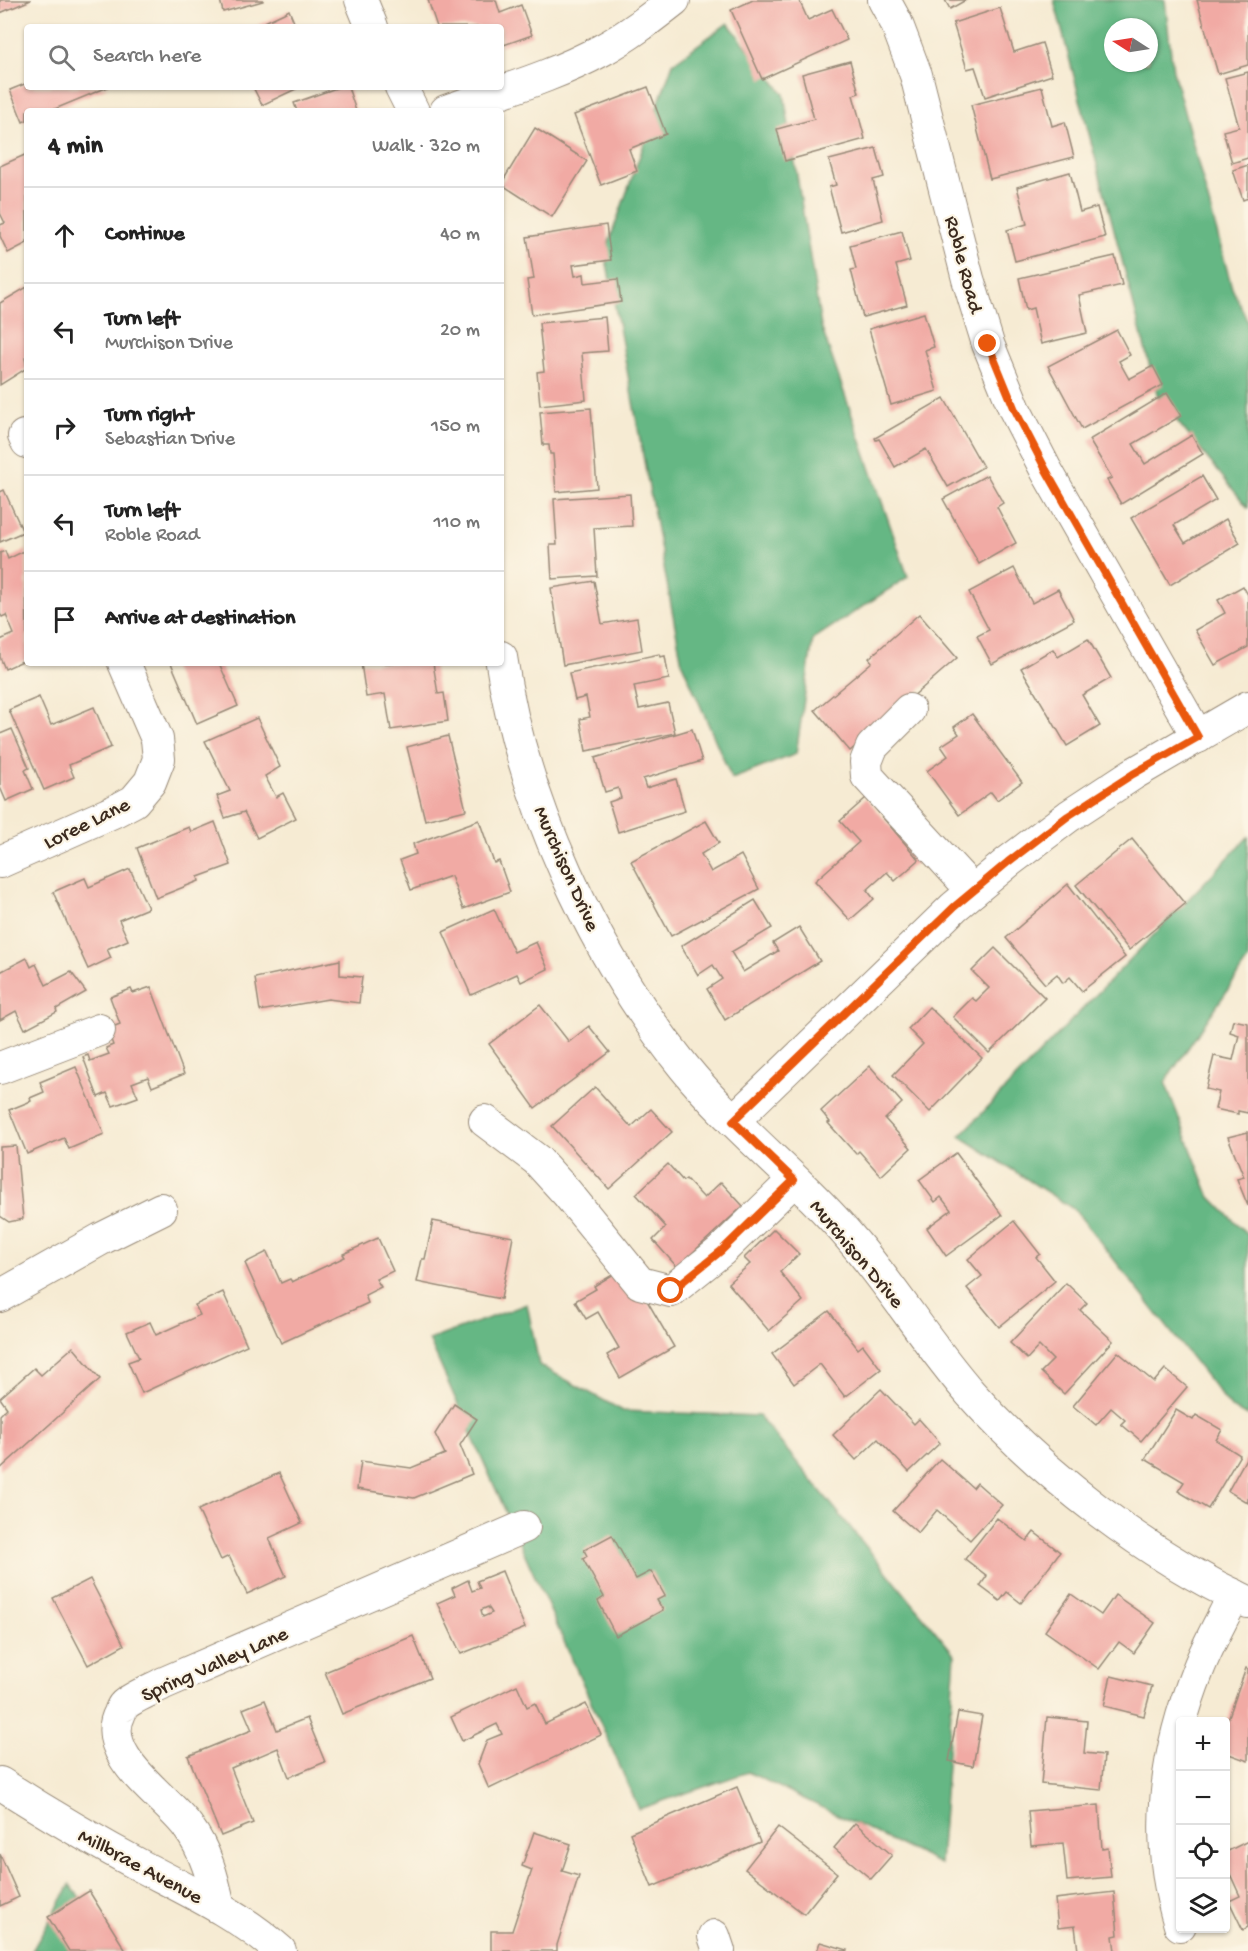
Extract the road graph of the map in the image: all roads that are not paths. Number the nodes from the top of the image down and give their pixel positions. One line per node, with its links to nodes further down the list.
1 (362, 0): 4 (street)
2 (674, 0): 7 (street)
3 (884, 0): 14 (street, Roble Road)
4 (371, 24)
5 (402, 90): 8 (street)
6 (503, 90): 9 (street)
7 (504, 90)
8 (412, 108)
9 (454, 108)
10 (125, 666): 15 (street, Loree Lane)
11 (503, 666): 20 (street, Murchison Drive)
12 (1248, 707): 14 (street)
13 (909, 710): 16 (street)
14 (1198, 737): 16 (street)
15 (0, 862)
16 (973, 891): 20 (street)
17 (99, 1030): 18 (street)
18 (0, 1068)
19 (485, 1121): 21 (street)
20 (733, 1121): 21 (street, Murchison Drive)
21 (794, 1180): 25 (street, Murchison Drive)
22 (161, 1209): 23 (street)
23 (0, 1296)
24 (524, 1527): 27 (street, Spring Valley Lane)
25 (1241, 1598): 28 (street)
26 (0, 1783): 27 (street, Millbrae Avenue)
27 (219, 1907): 30 (street, Millbrae Avenue)
28 (1176, 1907)
29 (1183, 1933): 31 (street)
30 (280, 1951)
31 (1190, 1951)

